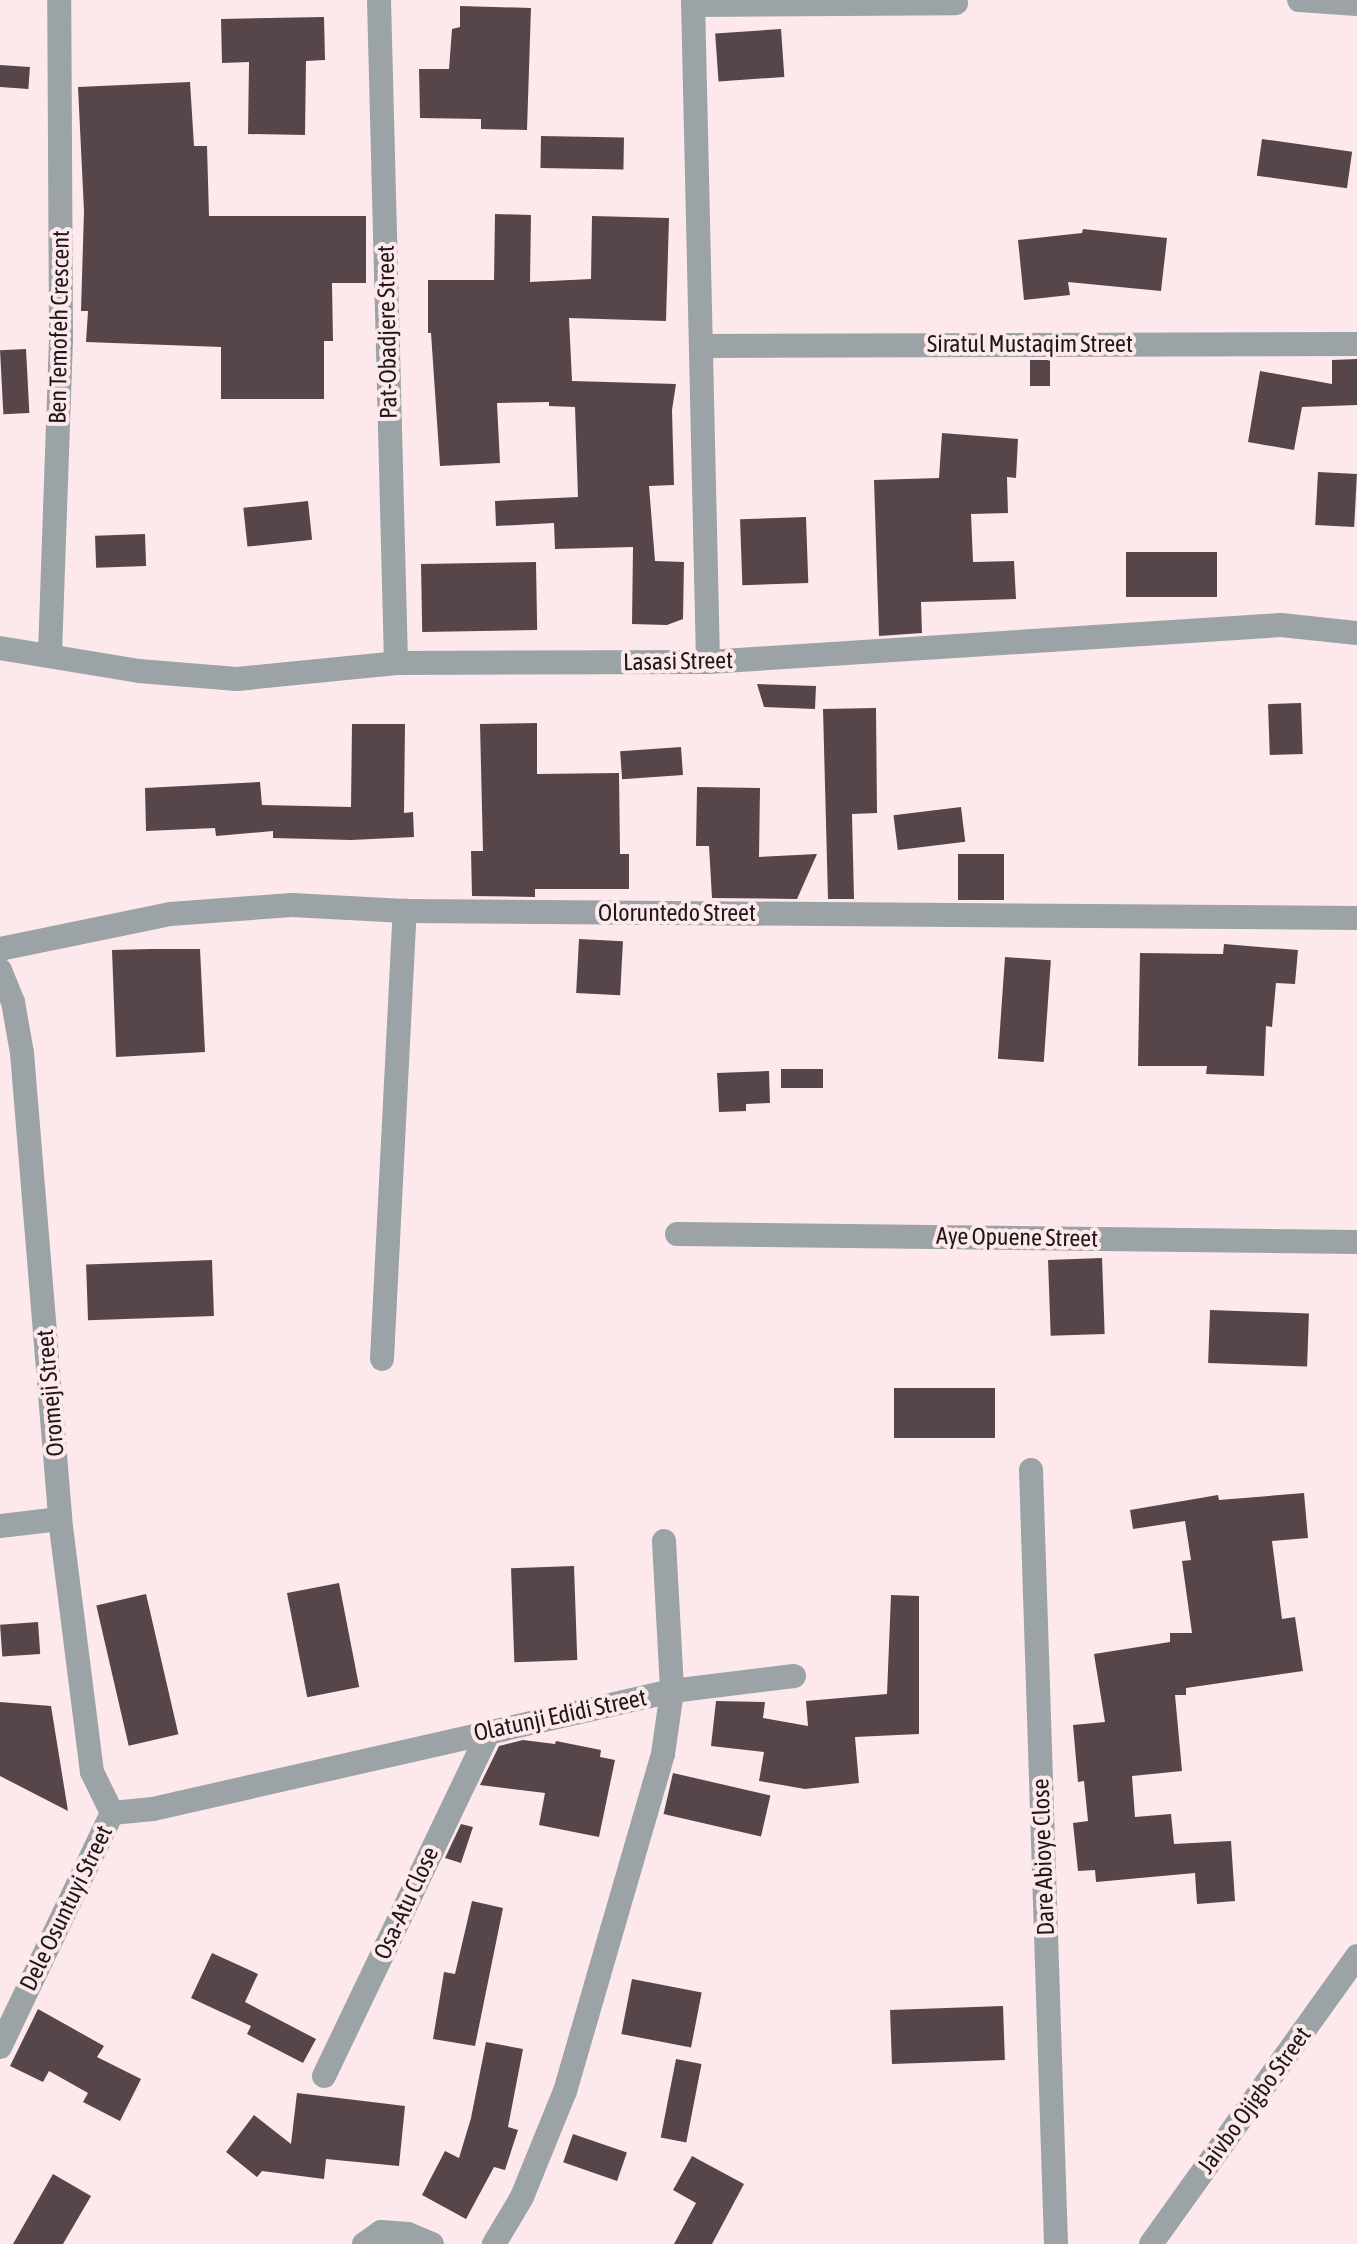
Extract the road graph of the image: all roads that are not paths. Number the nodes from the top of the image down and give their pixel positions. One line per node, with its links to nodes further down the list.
1 (59, 0): 11 (street, Ben Temofeh Crescent)
2 (379, 0): 13 (street, Pat-Obadjere Street)
3 (1299, 0): 6 (street)
4 (693, 2): 5 (street); 8 (street)
5 (956, 3)
6 (1357, 4)
7 (1357, 344): 8 (street, Siratul Mustaqim Street)
8 (703, 346): 12 (street)
9 (1357, 633): 12 (street, Lasasi Street)
10 (0, 648): 11 (street, Lasasi Street)
11 (50, 654): 13 (street, Lasasi Street)
12 (708, 662): 13 (street, Lasasi Street)
13 (396, 663)
14 (405, 911): 15 (street, Oloruntedo Street); 16 (street, Oloruntedo Street); 20 (street)
15 (1357, 918)
16 (0, 949)
17 (0, 970): 22 (street, Oromeji Street)
18 (677, 1234): 19 (street, Aye Opuene Street)
19 (1357, 1242)
20 (382, 1359)
21 (1031, 1470): 35 (street, Dare Abioye Close)
22 (60, 1519): 23 (street); 28 (street, Oromeji Street)
23 (0, 1526)
24 (664, 1541): 26 (street)
25 (794, 1676): 26 (street)
26 (672, 1691): 27 (street, Olatunji Edidi Street); 34 (street, Olatunji Edidi Street)
27 (489, 1731): 28 (street, Olatunji Edidi Street); 31 (street, Osa-Atu Close)
28 (112, 1813): 30 (street, Dele Osuntuyi Street)
29 (1357, 1956): 36 (street, Jaivbo Ojigbo Street)
30 (0, 2047)
31 (324, 2076)
32 (364, 2244): 33 (street)
33 (432, 2244)
34 (494, 2244)
35 (1056, 2244)
36 (1151, 2244)

